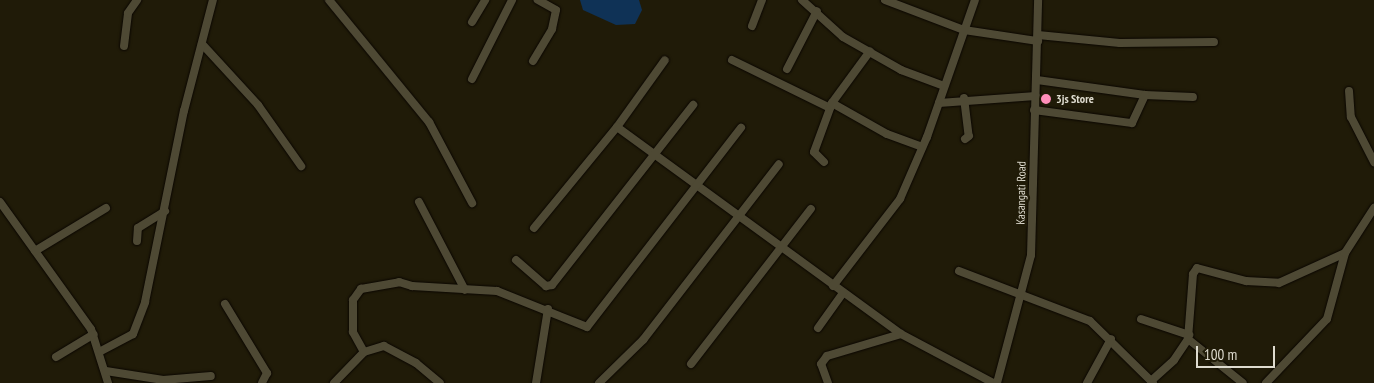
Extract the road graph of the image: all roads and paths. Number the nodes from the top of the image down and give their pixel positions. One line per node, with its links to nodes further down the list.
1 (137, 0): 19 (street)
2 (213, 0): 18 (street)
3 (329, 0): 49 (street)
4 (485, 0): 13 (street)
5 (512, 0): 25 (street)
6 (538, 0): 23 (street)
7 (762, 0): 14 (street)
8 (802, 0): 12 (street)
9 (886, 0): 15 (street)
10 (975, 0): 15 (street)
11 (1038, 0): 16 (street, Kasangati Road)
12 (817, 11): 20 (street); 24 (street)
13 (472, 22)
14 (752, 26)
15 (964, 30): 16 (street); 27 (street)
16 (1038, 38): 17 (street); 26 (street, Kasangati Road)
17 (1214, 42)
18 (202, 44): 45 (street); 53 (street)
19 (124, 46)
20 (870, 52): 27 (street); 35 (street)
21 (665, 60): 37 (street)
22 (732, 60): 35 (street)
23 (532, 61)
24 (787, 69)
25 (472, 79)
26 (1037, 80): 29 (street); 30 (street, Kasangati Road)
27 (944, 86): 33 (street)
28 (1349, 91): 43 (street)
29 (1145, 95): 32 (street); 36 (street)
30 (1036, 96): 31 (street); 36 (street, Kasangati Road)
31 (964, 98): 33 (street); 39 (street)
32 (1193, 98)
33 (938, 103): 40 (street)
34 (693, 105): 41 (street)
35 (831, 106): 40 (street); 42 (street)
36 (1034, 110): 65 (street, Kasangati Road)
37 (617, 127): 41 (street); 55 (street)
38 (741, 128): 46 (street)
39 (965, 139)
40 (922, 147): 62 (street)
41 (653, 156): 46 (street); 60 (street)
42 (824, 162)
43 (1374, 162)
44 (779, 164): 54 (street)
45 (301, 166)
46 (695, 186): 54 (street); 67 (street)
47 (0, 202): 58 (street)
48 (419, 202): 63 (street)
49 (472, 203)
50 (106, 208): 58 (street)
51 (1374, 208): 59 (street)
52 (812, 209): 57 (street)
53 (165, 211): 56 (street); 74 (street)
54 (738, 218): 57 (street); 87 (street)
55 (534, 228)
56 (137, 241)
57 (781, 248): 62 (street); 77 (street)
58 (35, 251): 70 (street)
59 (1345, 253): 72 (street); 80 (street)
60 (516, 260)
61 (959, 271): 65 (street)
62 (833, 286): 64 (street)
63 (465, 290): 67 (street); 75 (street)
64 (843, 293): 69 (street); 71 (street)
65 (1021, 293): 73 (street); 90 (street, Kasangati Road)
66 (225, 304): 83 (street)
67 (548, 309): 86 (street)
68 (1141, 318): 72 (street)
69 (818, 328)
70 (94, 334): 74 (street); 76 (street)
71 (901, 334): 88 (street); 89 (street)
72 (1188, 337): 81 (street); 92 (street)
73 (1111, 339): 81 (street); 91 (street)
74 (101, 351): 78 (street)
75 (364, 352): 84 (street); 85 (street)
76 (56, 356)
77 (691, 364)
78 (106, 371): 79 (street); 82 (street)
79 (211, 376)
80 (1271, 381)
81 (1152, 382)
82 (108, 383)
83 (262, 383)
84 (334, 383)
85 (440, 383)
86 (536, 383)
87 (599, 383)
88 (828, 383)
89 (993, 383)
90 (997, 383)
91 (1087, 383)
92 (1243, 383)

